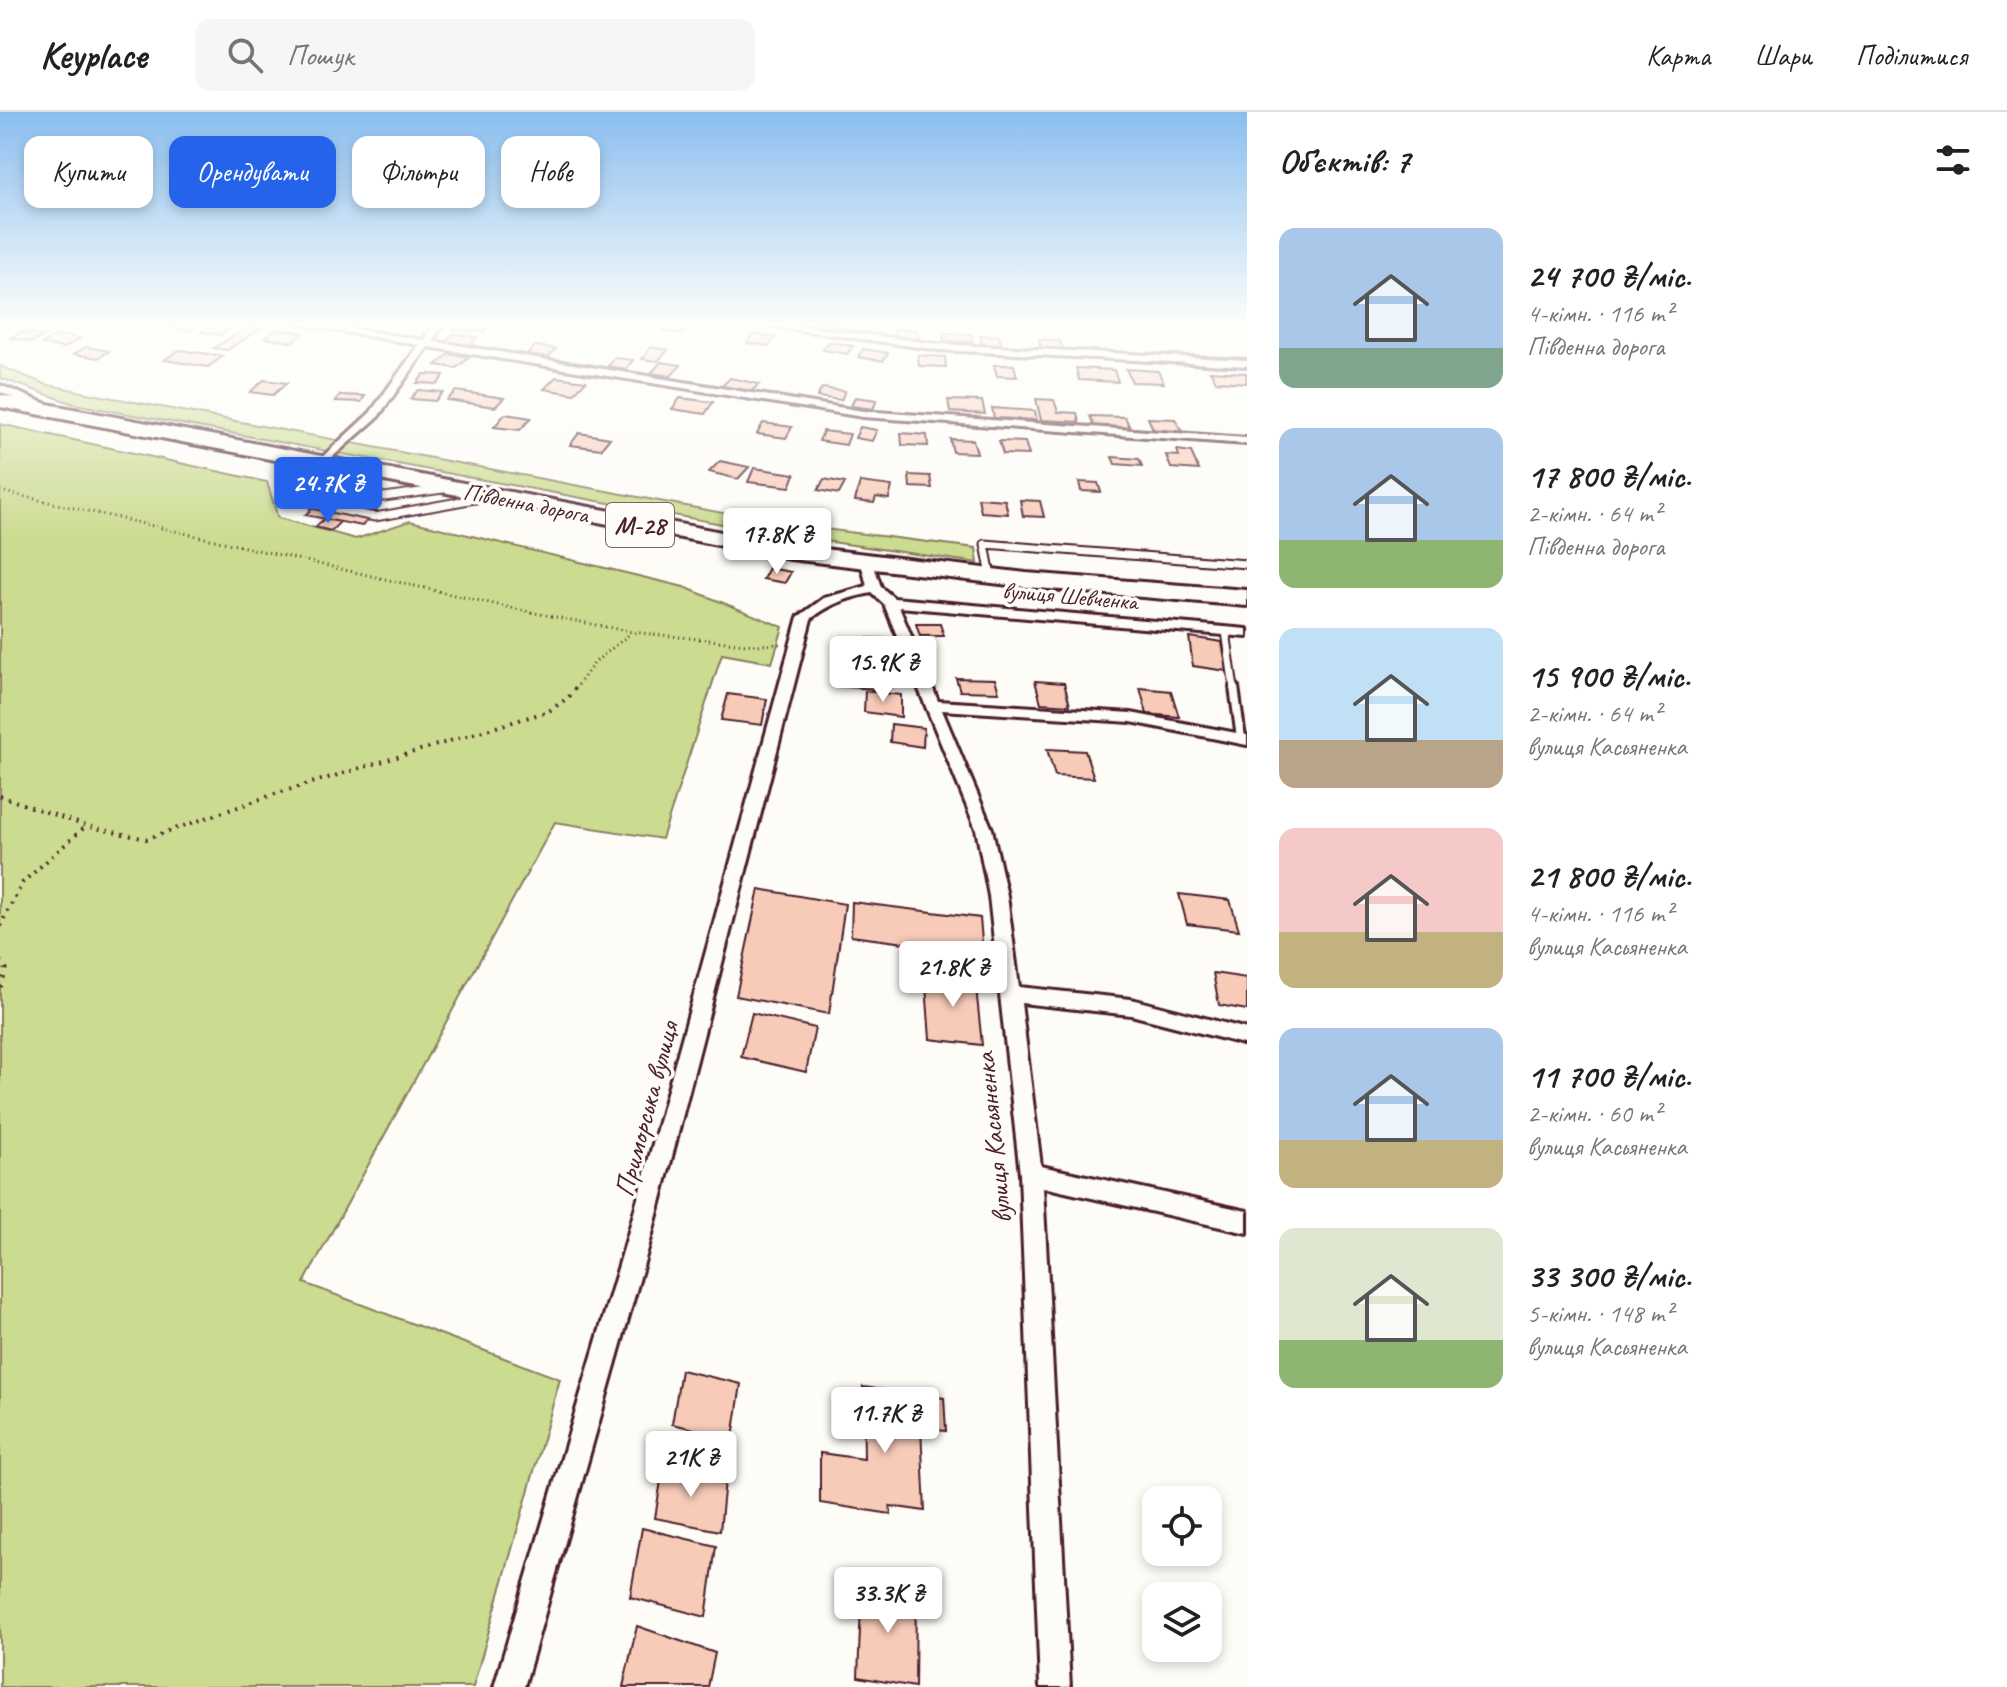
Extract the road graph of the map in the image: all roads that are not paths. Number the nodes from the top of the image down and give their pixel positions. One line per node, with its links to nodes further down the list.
1 (20, 396): 5 (street)
2 (387, 396): 8 (street)
3 (755, 396): 6 (street)
4 (0, 401): 5 (highway, Південна дорога / М-28)
5 (57, 412): 7 (highway, Південна дорога / М-28)
6 (1247, 441)
7 (283, 456): 8 (highway, Південна дорога / М-28); 9 (lane)
8 (322, 463): 9 (highway, Південна дорога / М-28)
9 (491, 496): 10 (highway, Південна дорога / М-28)
10 (867, 563): 12 (highway, Південна дорога / М-28); 13 (street, вулиця Касьяненка)
11 (1247, 564): 12 (lane)
12 (991, 576): 14 (highway, Південна дорога / М-28)
13 (882, 596): 15 (street, вулиця Шевченка); 17 (street, вулиця Касьяненка); 23 (street, Приморська вулиця)
14 (1247, 598)
15 (1226, 631): 16 (street, вулиця Шевченка); 18 (lane)
16 (1247, 633)
17 (934, 705): 18 (street); 19 (street, вулиця Касьяненка)
18 (1244, 739)
19 (1008, 994): 20 (street); 21 (street, вулиця Касьяненка)
20 (1247, 1037)
21 (1031, 1174): 22 (street); 24 (street, вулиця Касьяненка)
22 (1247, 1222)
23 (509, 1687)
24 (1055, 1687)

